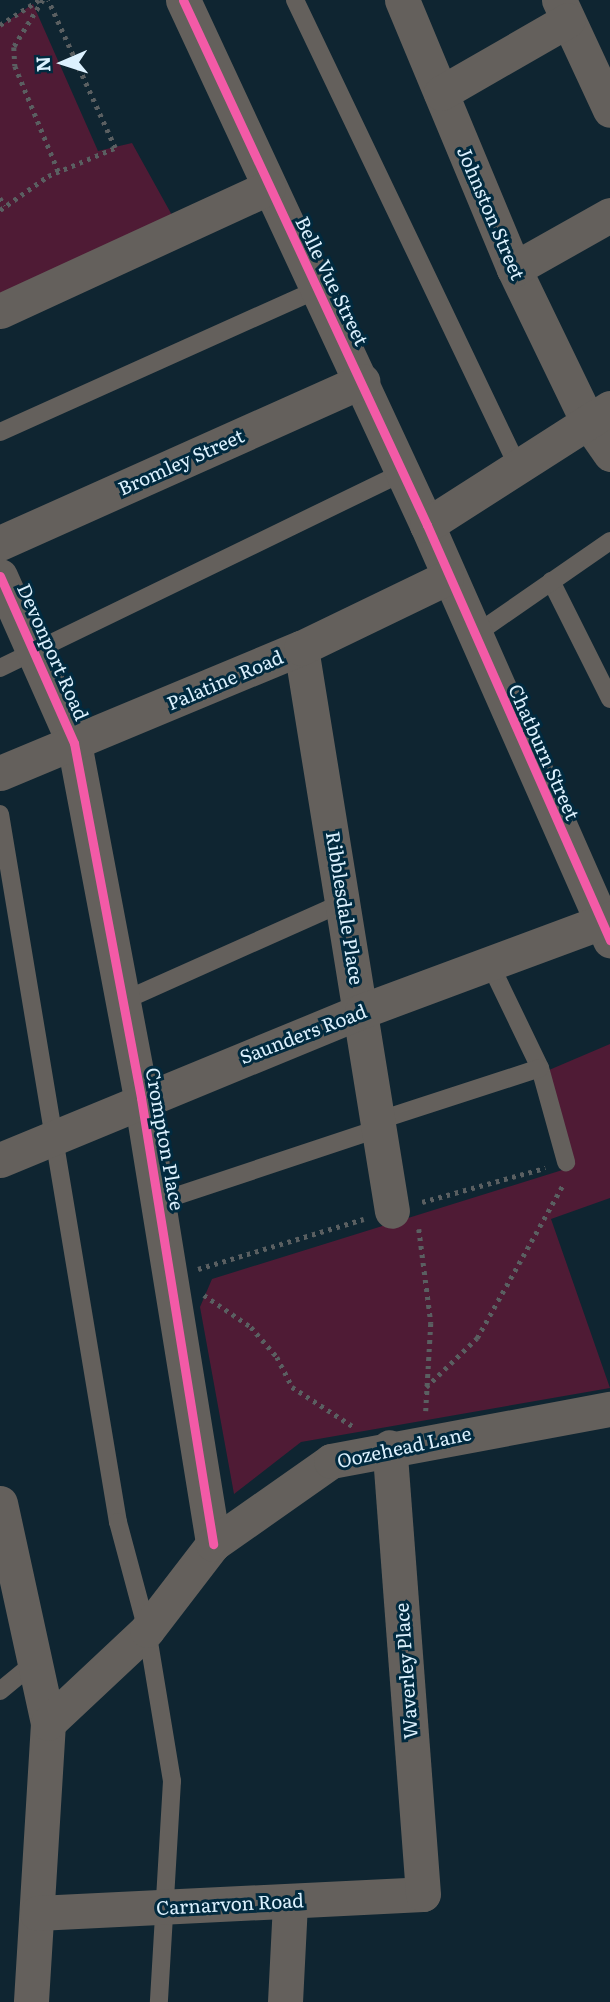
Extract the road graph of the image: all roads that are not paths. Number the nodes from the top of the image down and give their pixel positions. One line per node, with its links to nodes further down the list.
1 (183, 0): 7 (street, Belle Vue Street)
2 (295, 0): 16 (lane)
3 (402, 0): 5 (street, Johnston Street)
4 (564, 10): 5 (street); 6 (street)
5 (441, 93): 9 (street, Johnston Street)
6 (610, 110)
7 (268, 188): 10 (street, Belle Vue Street); 11 (street)
8 (610, 215): 9 (street)
9 (513, 269): 13 (street, Johnston Street)
10 (316, 290): 12 (street, Belle Vue Street); 14 (lane)
11 (0, 311)
12 (362, 382): 17 (street, Belle Vue Street); 20 (street, Bromley Street)
13 (599, 415): 15 (street, Johnston Street); 16 (street)
14 (0, 432)
15 (610, 454)
16 (518, 467): 18 (street)
17 (403, 472): 18 (street, Belle Vue Street); 26 (lane)
18 (427, 525): 22 (street, Belle Vue Street)
19 (610, 541): 23 (lane)
20 (0, 543)
21 (0, 576): 26 (street, Devonport Road)
22 (446, 578): 24 (street, Chatburn Street); 25 (street, Palatine Road)
23 (551, 581): 24 (lane); 28 (lane)
24 (473, 636): 33 (street, Chatburn Street)
25 (302, 648): 29 (street, Palatine Road); 32 (street, Ribblesdale Place)
26 (33, 652): 27 (lane); 29 (street, Devonport Road)
27 (0, 668)
28 (610, 699)
29 (74, 743): 30 (street, Palatine Road); 35 (street, Crompton Place)
30 (0, 773)
31 (0, 814): 40 (lane)
32 (344, 902): 35 (lane); 36 (street, Ribblesdale Place)
33 (607, 927): 34 (street, Saunders Road)
34 (490, 964): 36 (street, Saunders Road); 37 (lane)
35 (123, 1000): 38 (street, Crompton Place)
36 (362, 1011): 38 (street, Saunders Road); 39 (street, Ribblesdale Place)
37 (540, 1068): 39 (lane); 42 (lane)
38 (141, 1098): 40 (street, Saunders Road); 43 (street, Crompton Place)
39 (378, 1125): 43 (lane); 44 (street, Ribblesdale Place)
40 (55, 1135): 41 (street, Saunders Road); 50 (lane)
41 (0, 1160)
42 (566, 1162)
43 (158, 1202): 49 (street, Crompton Place)
44 (404, 1207)
45 (610, 1409): 46 (street, Oozehead Lane)
46 (378, 1450): 49 (street, Oozehead Lane); 54 (street, Waverley Place)
47 (0, 1503): 48 (street)
48 (3, 1542): 51 (street)
49 (213, 1544): 50 (street, Oozehead Lane)
50 (147, 1630): 53 (street, Oozehead Lane); 56 (lane)
51 (35, 1662): 52 (lane); 53 (street)
52 (0, 1691)
53 (48, 1723): 57 (street)
54 (423, 1894): 55 (street, Carnarvon Road)
55 (290, 1902): 56 (street, Carnarvon Road); 60 (street)
56 (163, 1907): 57 (street, Carnarvon Road); 59 (lane)
57 (37, 1913): 58 (street)
58 (31, 2002)
59 (159, 2002)
60 (285, 2002)

